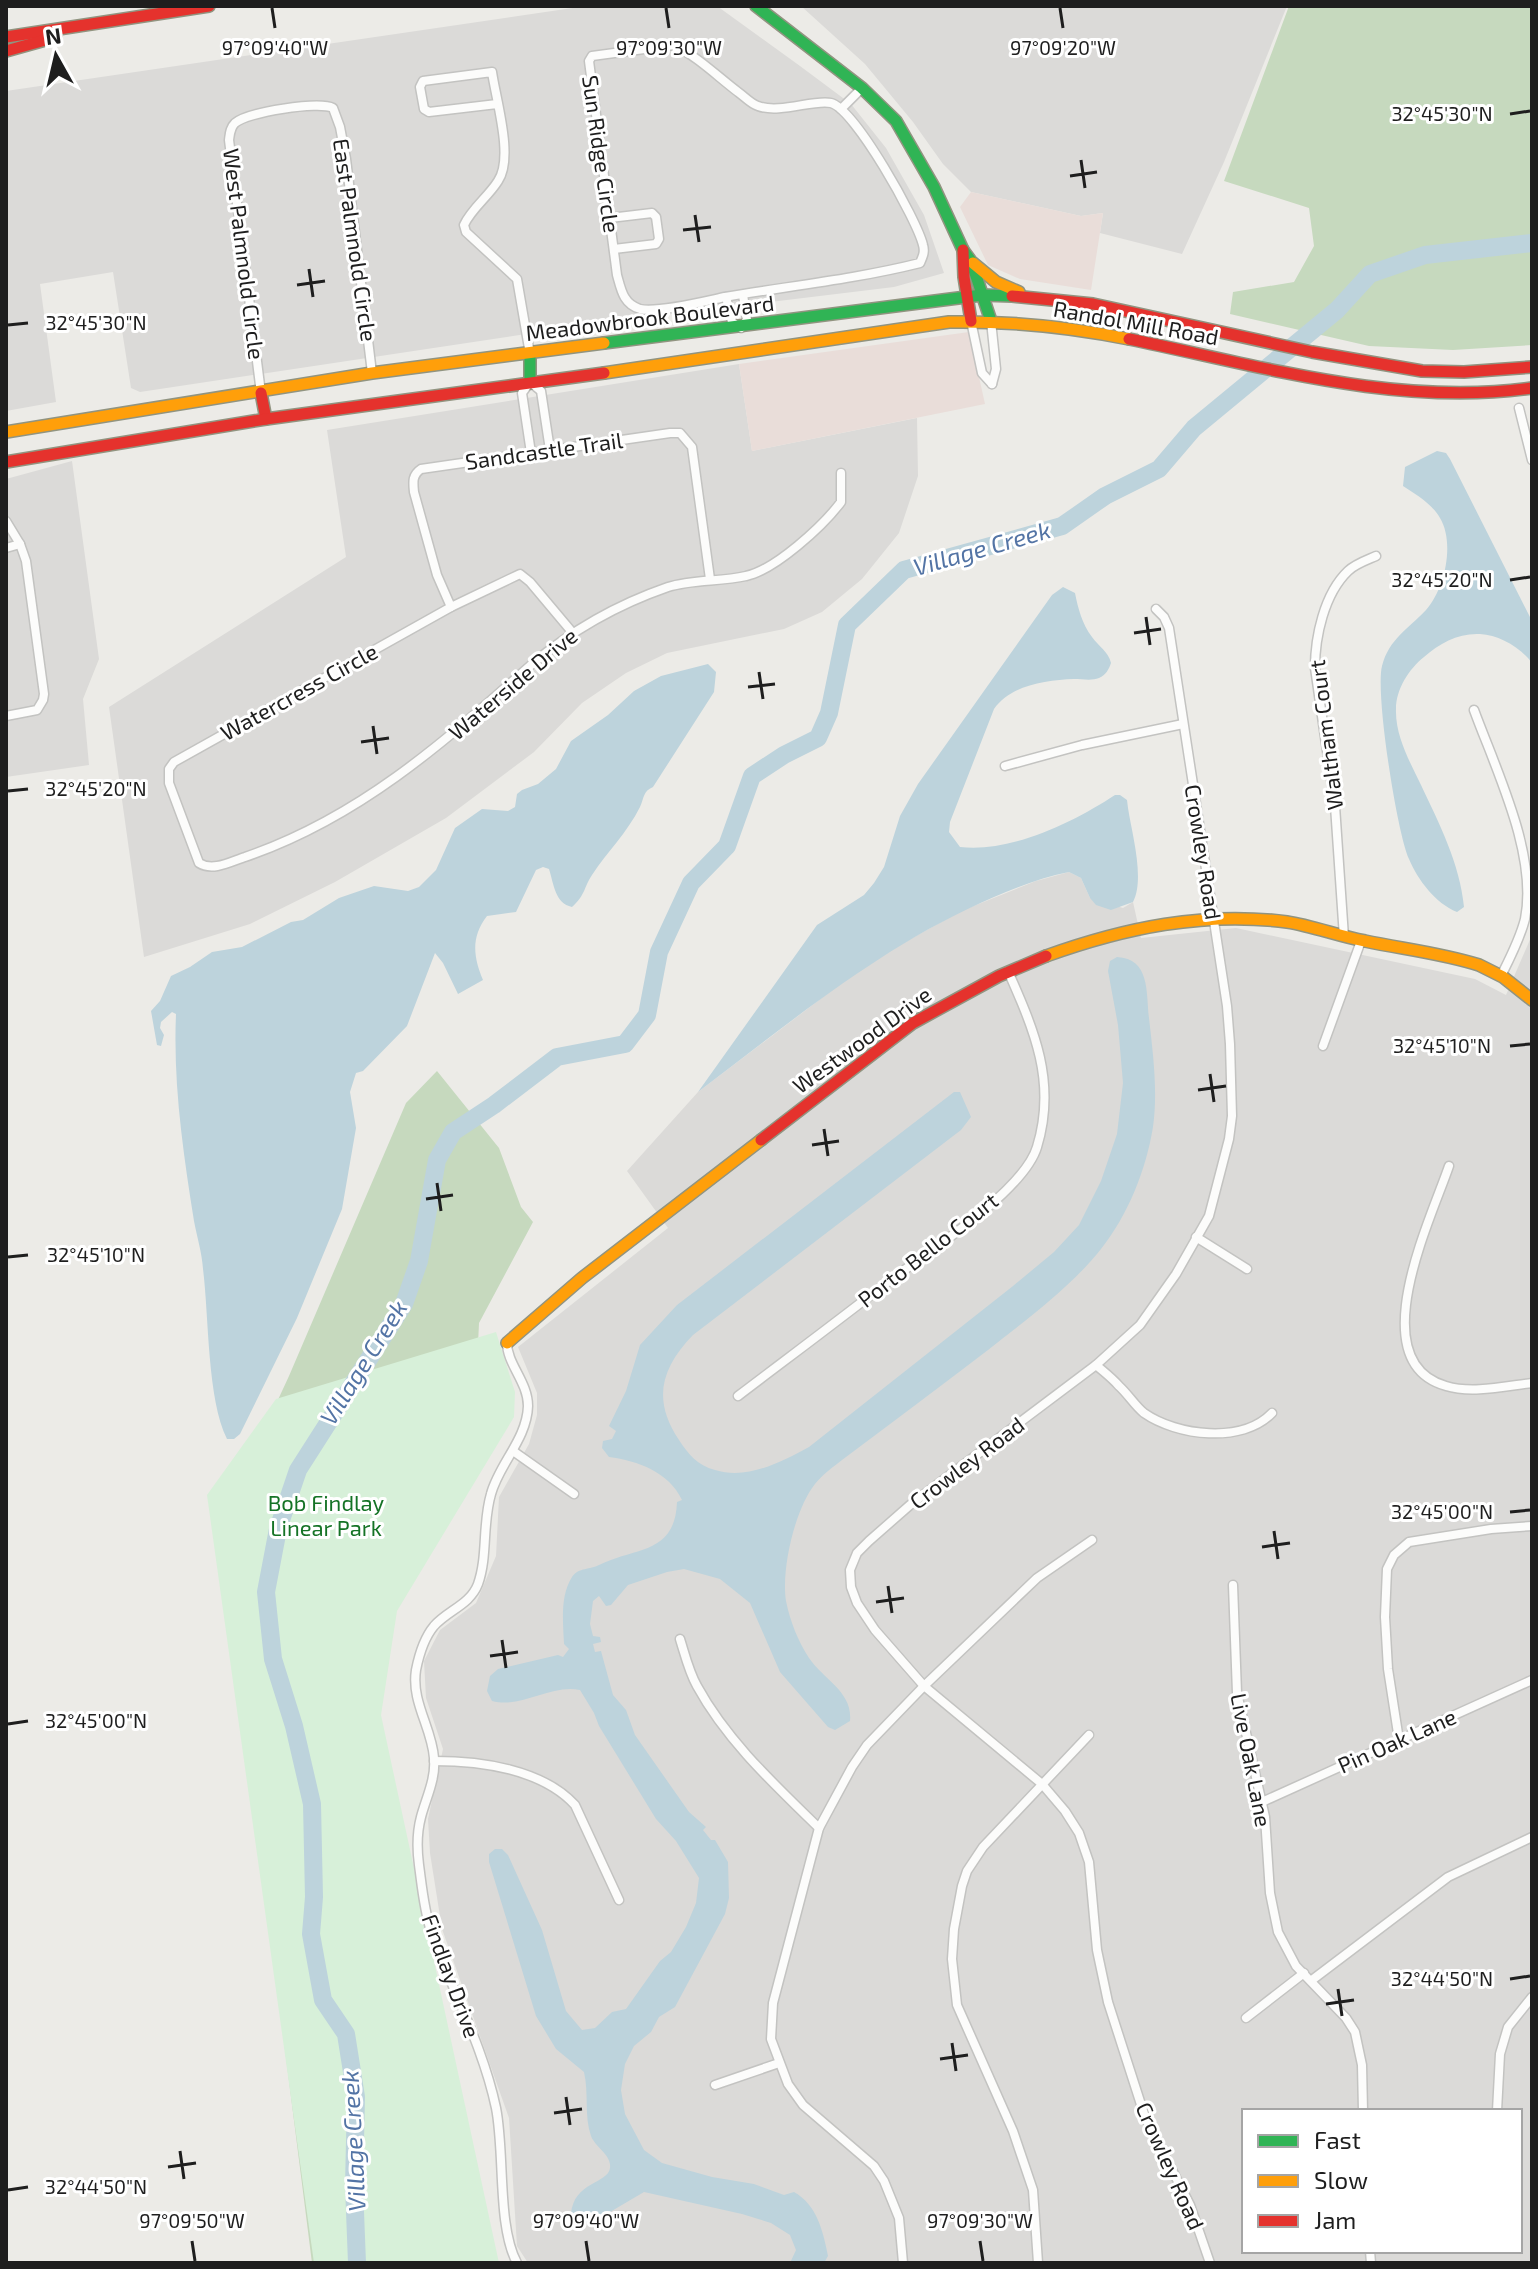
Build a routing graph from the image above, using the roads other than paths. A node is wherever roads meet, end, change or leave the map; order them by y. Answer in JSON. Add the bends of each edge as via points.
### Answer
{"nodes":[{"id":1,"x":209,"y":6,"type":"edge"},
{"id":2,"x":756,"y":6,"type":"edge"},
{"id":3,"x":125,"y":19,"type":"junction"},
{"id":4,"x":6,"y":37,"type":"edge"},
{"id":5,"x":6,"y":51,"type":"edge"},
{"id":6,"x":862,"y":88,"type":"junction"},
{"id":7,"x":497,"y":104,"type":"junction"},
{"id":8,"x":841,"y":109,"type":"junction"},
{"id":9,"x":286,"y":110,"type":"joint"},
{"id":10,"x":610,"y":218,"type":"junction"},
{"id":11,"x":614,"y":249,"type":"junction"},
{"id":12,"x":963,"y":250,"type":"junction"},
{"id":13,"x":971,"y":261,"type":"junction"},
{"id":14,"x":743,"y":295,"type":"junction"},
{"id":15,"x":982,"y":295,"type":"junction"},
{"id":16,"x":968,"y":296,"type":"junction"},
{"id":17,"x":1031,"y":296,"type":"junction"},
{"id":18,"x":726,"y":297,"type":"junction"},
{"id":19,"x":971,"y":321,"type":"junction"},
{"id":20,"x":991,"y":321,"type":"junction"},
{"id":21,"x":741,"y":328,"type":"junction"},
{"id":22,"x":530,"y":354,"type":"junction"},
{"id":23,"x":1532,"y":367,"type":"edge"},
{"id":24,"x":372,"y":373,"type":"junction"},
{"id":25,"x":530,"y":382,"type":"junction"},
{"id":26,"x":1532,"y":388,"type":"edge"},
{"id":27,"x":261,"y":393,"type":"junction"},
{"id":28,"x":1519,"y":408,"type":"dead end"},
{"id":29,"x":266,"y":419,"type":"junction"},
{"id":30,"x":6,"y":432,"type":"edge"},
{"id":31,"x":550,"y":450,"type":"junction"},
{"id":32,"x":531,"y":453,"type":"junction"},
{"id":33,"x":1532,"y":460,"type":"edge"},
{"id":34,"x":6,"y":462,"type":"edge"},
{"id":35,"x":841,"y":473,"type":"dead end"},
{"id":36,"x":6,"y":521,"type":"edge"},
{"id":37,"x":20,"y":544,"type":"junction"},
{"id":38,"x":6,"y":548,"type":"edge"},
{"id":39,"x":1376,"y":556,"type":"dead end"},
{"id":40,"x":710,"y":579,"type":"junction"},
{"id":41,"x":451,"y":607,"type":"junction"},
{"id":42,"x":1156,"y":609,"type":"dead end"},
{"id":43,"x":572,"y":632,"type":"junction"},
{"id":44,"x":1474,"y":710,"type":"dead end"},
{"id":45,"x":6,"y":716,"type":"edge"},
{"id":46,"x":1183,"y":724,"type":"junction"},
{"id":47,"x":1005,"y":766,"type":"dead end"},
{"id":48,"x":202,"y":865,"type":"joint"},
{"id":49,"x":1213,"y":918,"type":"junction"},
{"id":50,"x":1344,"y":937,"type":"junction"},
{"id":51,"x":1361,"y":941,"type":"junction"},
{"id":52,"x":1008,"y":971,"type":"junction"},
{"id":53,"x":1501,"y":976,"type":"junction"},
{"id":54,"x":1532,"y":1000,"type":"edge"},
{"id":55,"x":1323,"y":1046,"type":"dead end"},
{"id":56,"x":1449,"y":1166,"type":"dead end"},
{"id":57,"x":1196,"y":1237,"type":"junction"},
{"id":58,"x":1247,"y":1269,"type":"dead end"},
{"id":59,"x":507,"y":1343,"type":"joint"},
{"id":60,"x":1096,"y":1365,"type":"junction"},
{"id":61,"x":1532,"y":1383,"type":"edge"},
{"id":62,"x":738,"y":1396,"type":"dead end"},
{"id":63,"x":1272,"y":1413,"type":"dead end"},
{"id":64,"x":513,"y":1451,"type":"junction"},
{"id":65,"x":574,"y":1494,"type":"dead end"},
{"id":66,"x":1532,"y":1526,"type":"edge"},
{"id":67,"x":1092,"y":1540,"type":"dead end"},
{"id":68,"x":1233,"y":1585,"type":"dead end"},
{"id":69,"x":680,"y":1639,"type":"dead end"},
{"id":70,"x":1532,"y":1680,"type":"edge"},
{"id":71,"x":924,"y":1686,"type":"junction"},
{"id":72,"x":1089,"y":1735,"type":"dead end"},
{"id":73,"x":1399,"y":1740,"type":"junction"},
{"id":74,"x":434,"y":1761,"type":"junction"},
{"id":75,"x":1042,"y":1784,"type":"junction"},
{"id":76,"x":1262,"y":1802,"type":"junction"},
{"id":77,"x":819,"y":1828,"type":"junction"},
{"id":78,"x":1532,"y":1837,"type":"edge"},
{"id":79,"x":619,"y":1900,"type":"dead end"},
{"id":80,"x":1304,"y":1973,"type":"junction"},
{"id":81,"x":1312,"y":1980,"type":"junction"},
{"id":82,"x":1532,"y":1997,"type":"edge"},
{"id":83,"x":1246,"y":2018,"type":"dead end"},
{"id":84,"x":779,"y":2063,"type":"junction"},
{"id":85,"x":715,"y":2085,"type":"dead end"},
{"id":86,"x":1363,"y":2109,"type":"edge"},
{"id":87,"x":1497,"y":2109,"type":"edge"},
{"id":88,"x":517,"y":2263,"type":"edge"},
{"id":89,"x":903,"y":2263,"type":"edge"},
{"id":90,"x":1038,"y":2263,"type":"edge"},
{"id":91,"x":1210,"y":2263,"type":"edge"}],
"edges":[{"from":1,"to":3,"type":"main road"},
{"from":2,"to":6,"type":"main road"},
{"from":3,"to":4,"type":"main road"},
{"from":3,"to":5,"type":"main road"},
{"from":6,"to":8,"type":"street"},
{"from":6,"to":12,"type":"main road","via":[[896,121]]},
{"from":7,"to":7,"type":"street","via":[[492,72],[423,81],[420,87],[429,112]]},
{"from":7,"to":22,"type":"street","via":[[503,172],[464,225],[517,279]]},
{"from":8,"to":10,"type":"street","name":"Sun Ridge Circle","via":[[827,102],[756,106],[674,45],[592,56]]},
{"from":8,"to":14,"type":"street","name":"Sun Ridge Circle","via":[[856,123],[903,200],[923,243],[920,263]]},
{"from":9,"to":24,"type":"street","name":"East Palmnold Circle","via":[[328,106],[340,127]]},
{"from":9,"to":27,"type":"street","name":"West Palmnold Circle","via":[[238,120],[230,132]]},
{"from":10,"to":11,"type":"street","name":"Sun Ridge Circle"},
{"from":10,"to":11,"type":"street","via":[[652,213],[659,239],[656,244]]},
{"from":11,"to":18,"type":"street","name":"Sun Ridge Circle","via":[[623,297],[632,305],[651,309]]},
{"from":12,"to":13,"type":"main road"},
{"from":12,"to":16,"type":"main road"},
{"from":13,"to":15,"type":"main road"},
{"from":13,"to":17,"type":"main road","via":[[996,282]]},
{"from":14,"to":18,"type":"street","name":"Sun Ridge Circle"},
{"from":14,"to":21,"type":"street","via":[[747,320]]},
{"from":15,"to":16,"type":"main road","name":"Meadowbrook Boulevard"},
{"from":15,"to":17,"type":"main road","name":"Meadowbrook Boulevard"},
{"from":15,"to":20,"type":"main road"},
{"from":16,"to":19,"type":"main road"},
{"from":16,"to":21,"type":"main road","name":"Meadowbrook Boulevard"},
{"from":17,"to":23,"type":"main road","name":"Meadowbrook Boulevard","via":[[1423,371]]},
{"from":18,"to":21,"type":"street","via":[[732,322]]},
{"from":19,"to":20,"type":"main road","name":"Meadowbrook Boulevard"},
{"from":19,"to":20,"type":"street","via":[[982,373],[992,384],[996,369]]},
{"from":19,"to":25,"type":"main road","name":"Meadowbrook Boulevard"},
{"from":20,"to":26,"type":"main road","name":"Randol Mill Road","via":[[1084,330],[1426,394]]},
{"from":21,"to":22,"type":"main road","name":"Meadowbrook Boulevard"},
{"from":22,"to":24,"type":"main road","name":"Meadowbrook Boulevard"},
{"from":22,"to":25,"type":"main road"},
{"from":24,"to":27,"type":"main road","name":"Meadowbrook Boulevard"},
{"from":25,"to":29,"type":"main road","name":"Meadowbrook Boulevard"},
{"from":25,"to":31,"type":"street","via":[[541,391]]},
{"from":25,"to":32,"type":"street","via":[[522,393]]},
{"from":27,"to":29,"type":"main road"},
{"from":27,"to":30,"type":"main road","name":"Meadowbrook Boulevard"},
{"from":28,"to":33,"type":"street"},
{"from":29,"to":34,"type":"main road","name":"Meadowbrook Boulevard"},
{"from":31,"to":32,"type":"street","name":"Sandcastle Trail"},
{"from":31,"to":40,"type":"street","name":"Sandcastle Trail","via":[[680,433],[692,447]]},
{"from":32,"to":41,"type":"street","name":"Sandcastle Trail","via":[[421,469],[413,479],[433,564]]},
{"from":35,"to":40,"type":"street","name":"Waterside Drive","via":[[841,502],[792,551],[748,576]]},
{"from":36,"to":37,"type":"street"},
{"from":37,"to":38,"type":"street"},
{"from":37,"to":45,"type":"street","via":[[44,694],[41,706],[31,713]]},
{"from":39,"to":50,"type":"street","name":"Waltham Court","via":[[1347,572],[1332,593],[1315,650],[1335,806]]},
{"from":40,"to":43,"type":"street","name":"Waterside Drive","via":[[671,586],[610,609]]},
{"from":41,"to":43,"type":"street","name":"Watercress Circle","via":[[520,574]]},
{"from":41,"to":48,"type":"street","name":"Watercress Circle","via":[[174,762],[169,783]]},
{"from":42,"to":46,"type":"street","name":"Crowley Road","via":[[1169,628]]},
{"from":43,"to":48,"type":"street","name":"Waterside Drive","via":[[433,751],[334,818],[280,844],[218,866]]},
{"from":44,"to":53,"type":"street","via":[[1519,832],[1528,873],[1524,920]]},
{"from":46,"to":47,"type":"street"},
{"from":46,"to":49,"type":"street","name":"Crowley Road"},
{"from":49,"to":50,"type":"main road","name":"Westwood Drive","via":[[1287,922]]},
{"from":49,"to":52,"type":"main road","name":"Westwood Drive","via":[[1127,929]]},
{"from":49,"to":57,"type":"street","name":"Crowley Road","via":[[1227,1006],[1232,1116],[1209,1216]]},
{"from":50,"to":51,"type":"main road","name":"Westwood Drive"},
{"from":51,"to":53,"type":"main road","name":"Westwood Drive","via":[[1448,958]]},
{"from":51,"to":55,"type":"street"},
{"from":52,"to":59,"type":"main road","name":"Westwood Drive","via":[[913,1023],[582,1278]]},
{"from":52,"to":62,"type":"street","name":"Porto Bello Court","via":[[1039,1045],[1045,1084],[1032,1159],[992,1203]]},
{"from":53,"to":54,"type":"main road","name":"Westwood Drive"},
{"from":56,"to":61,"type":"street","via":[[1406,1302],[1410,1357],[1423,1376],[1450,1388]]},
{"from":57,"to":58,"type":"street"},
{"from":57,"to":60,"type":"street","name":"Crowley Road","via":[[1140,1325]]},
{"from":59,"to":64,"type":"street","name":"Findlay Drive","via":[[528,1405]]},
{"from":60,"to":63,"type":"street","via":[[1142,1412],[1172,1425],[1223,1432],[1253,1427]]},
{"from":60,"to":71,"type":"street","name":"Crowley Road","via":[[910,1505],[857,1553],[850,1570],[860,1611]]},
{"from":64,"to":65,"type":"street"},
{"from":64,"to":74,"type":"street","name":"Findlay Drive","via":[[492,1490],[476,1589],[434,1626],[417,1666],[416,1694]]},
{"from":66,"to":73,"type":"street","via":[[1409,1542],[1394,1555],[1387,1569],[1385,1617]]},
{"from":67,"to":71,"type":"street","via":[[1037,1578]]},
{"from":68,"to":76,"type":"street","name":"Live Oak Lane","via":[[1237,1693]]},
{"from":69,"to":77,"type":"street","via":[[695,1684],[708,1704],[763,1773]]},
{"from":70,"to":73,"type":"street","name":"Pin Oak Lane"},
{"from":71,"to":75,"type":"street","name":"Crowley Road"},
{"from":71,"to":77,"type":"street","via":[[867,1745]]},
{"from":72,"to":75,"type":"street"},
{"from":73,"to":76,"type":"street","name":"Pin Oak Lane"},
{"from":74,"to":79,"type":"street","via":[[523,1774],[568,1797]]},
{"from":74,"to":88,"type":"street","name":"Findlay Drive","via":[[419,1829],[426,1912],[495,2105],[506,2232]]},
{"from":75,"to":90,"type":"street","via":[[967,1871],[952,1959],[957,2005],[1033,2190]]},
{"from":75,"to":91,"type":"street","name":"Crowley Road","via":[[1079,1833],[1089,1862],[1108,2002],[1145,2117],[1190,2205]]},
{"from":76,"to":80,"type":"street","name":"Live Oak Lane","via":[[1278,1932]]},
{"from":77,"to":84,"type":"street","via":[[773,2003],[770,2026]]},
{"from":78,"to":81,"type":"street","via":[[1448,1877]]},
{"from":80,"to":81,"type":"street","name":"Live Oak Lane"},
{"from":80,"to":83,"type":"street"},
{"from":81,"to":86,"type":"street","name":"Live Oak Lane","via":[[1355,2032]]},
{"from":82,"to":87,"type":"street","via":[[1508,2027],[1500,2054]]},
{"from":84,"to":85,"type":"street"},
{"from":84,"to":89,"type":"street","via":[[803,2105],[874,2166],[884,2181],[899,2218]]}]}
